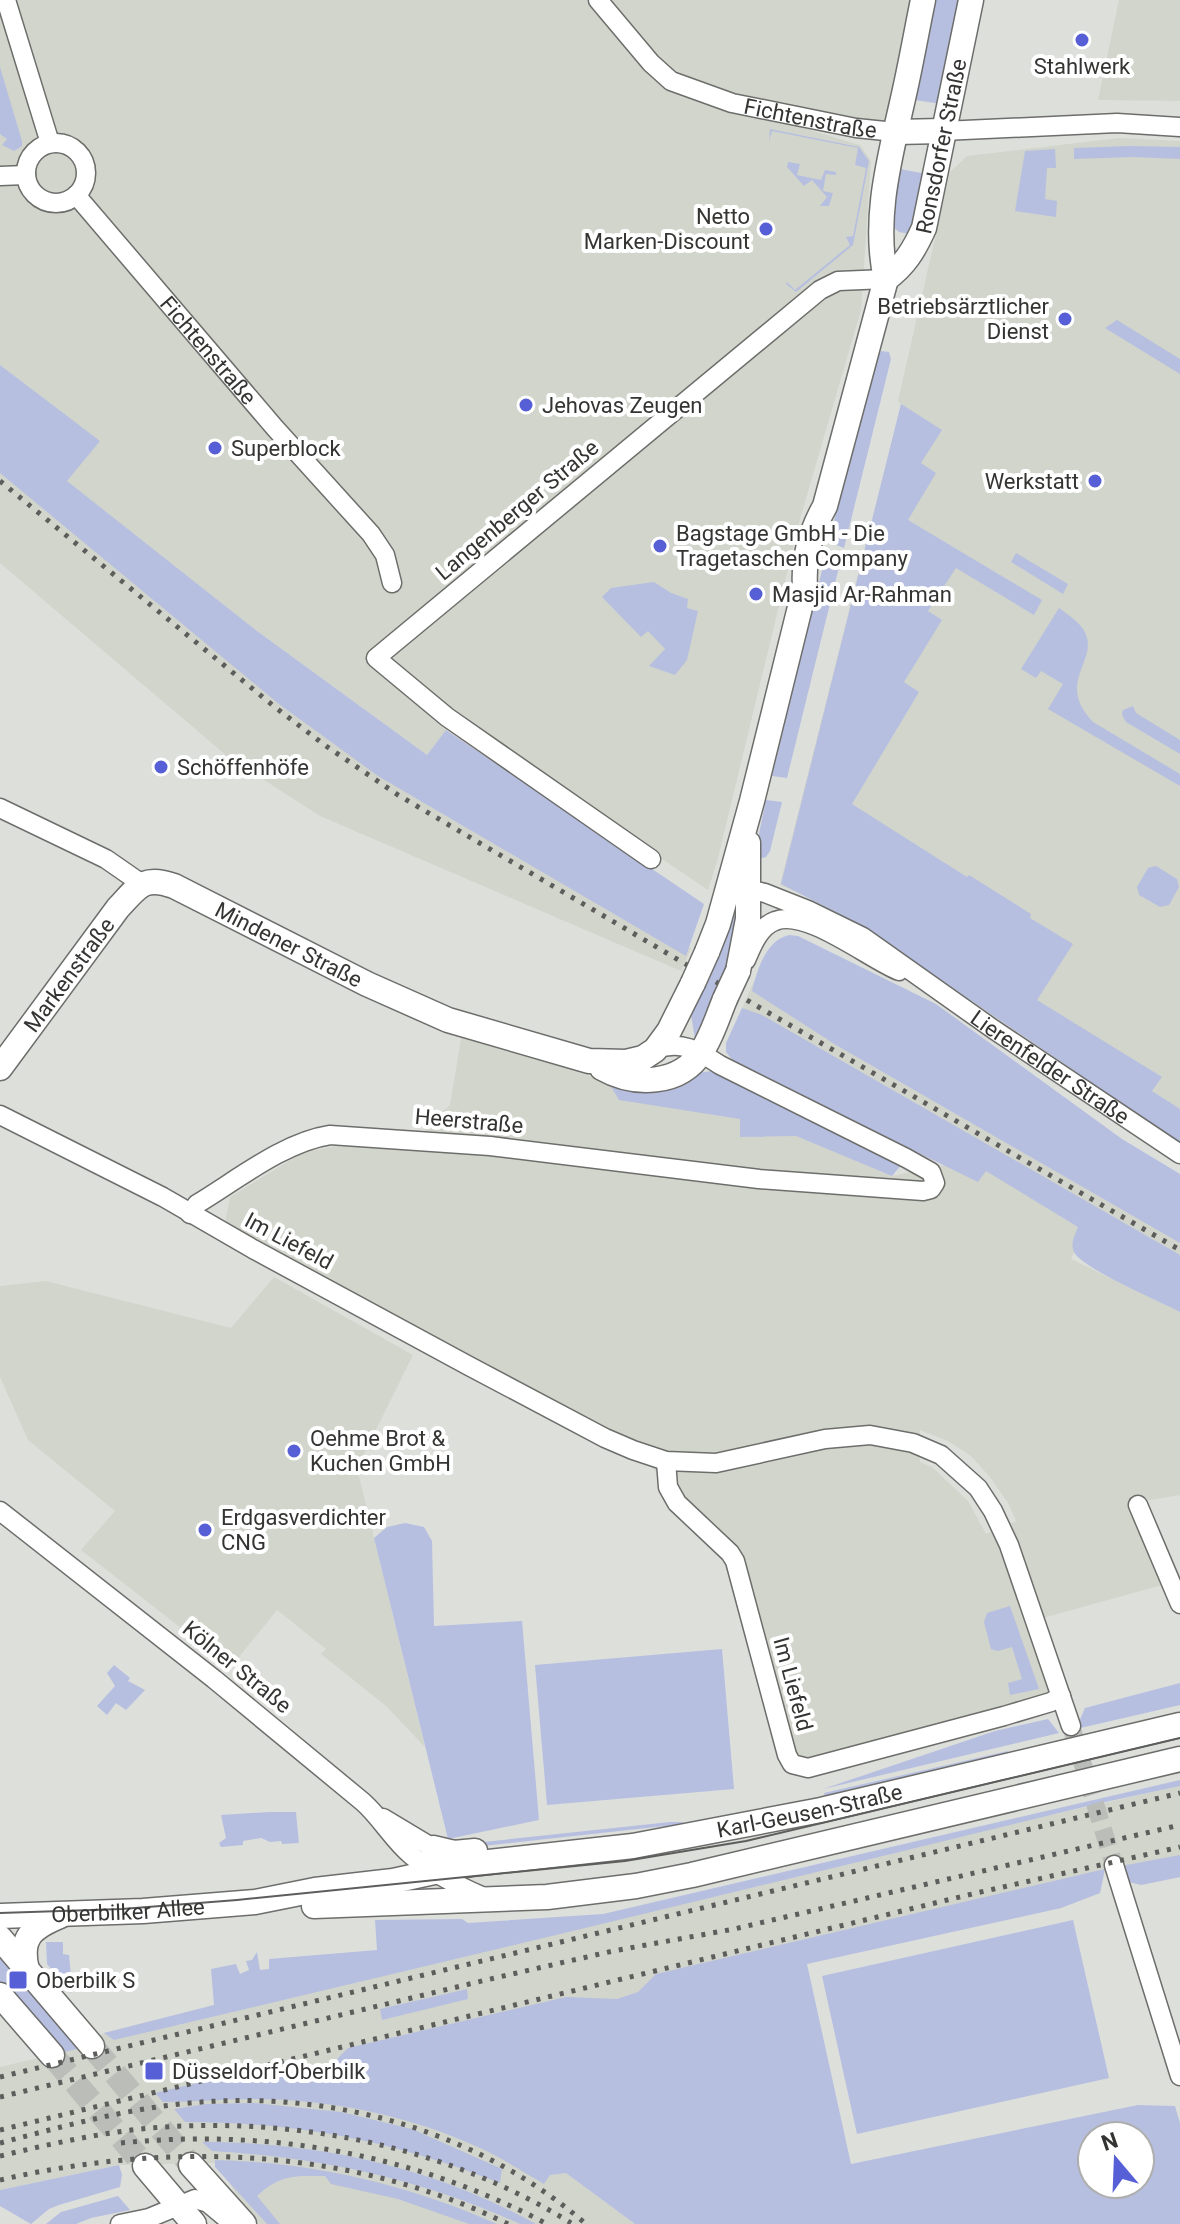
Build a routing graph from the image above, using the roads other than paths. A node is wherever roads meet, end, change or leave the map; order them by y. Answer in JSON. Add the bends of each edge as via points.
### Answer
{"nodes":[{"id":1,"x":6,"y":0,"type":"edge"},
{"id":2,"x":598,"y":0,"type":"edge"},
{"id":3,"x":923,"y":0,"type":"edge"},
{"id":4,"x":971,"y":0,"type":"edge"},
{"id":5,"x":1180,"y":127,"type":"edge"},
{"id":6,"x":943,"y":131,"type":"junction"},
{"id":7,"x":906,"y":132,"type":"junction"},
{"id":8,"x":50,"y":143,"type":"junction"},
{"id":9,"x":26,"y":175,"type":"junction"},
{"id":10,"x":0,"y":176,"type":"edge"},
{"id":11,"x":76,"y":195,"type":"junction"},
{"id":12,"x":886,"y":279,"type":"junction"},
{"id":13,"x":392,"y":583,"type":"dead end"},
{"id":14,"x":752,"y":801,"type":"junction"},
{"id":15,"x":0,"y":808,"type":"edge"},
{"id":16,"x":651,"y":859,"type":"dead end"},
{"id":17,"x":142,"y":884,"type":"junction"},
{"id":18,"x":738,"y":888,"type":"junction"},
{"id":19,"x":748,"y":915,"type":"junction"},
{"id":20,"x":779,"y":920,"type":"junction"},
{"id":21,"x":738,"y":971,"type":"junction"},
{"id":22,"x":920,"y":979,"type":"junction"},
{"id":23,"x":692,"y":986,"type":"junction"},
{"id":24,"x":662,"y":1041,"type":"junction"},
{"id":25,"x":697,"y":1051,"type":"junction"},
{"id":26,"x":589,"y":1061,"type":"junction"},
{"id":27,"x":0,"y":1068,"type":"edge"},
{"id":28,"x":0,"y":1115,"type":"edge"},
{"id":29,"x":1180,"y":1154,"type":"edge"},
{"id":30,"x":906,"y":1158,"type":"joint"},
{"id":31,"x":190,"y":1214,"type":"junction"},
{"id":32,"x":666,"y":1461,"type":"junction"},
{"id":33,"x":1138,"y":1505,"type":"dead end"},
{"id":34,"x":0,"y":1511,"type":"edge"},
{"id":35,"x":1180,"y":1604,"type":"edge"},
{"id":36,"x":1061,"y":1696,"type":"junction"},
{"id":37,"x":1180,"y":1725,"type":"edge"},
{"id":38,"x":1071,"y":1726,"type":"tunnel mouth"},
{"id":39,"x":1180,"y":1759,"type":"edge"},
{"id":40,"x":377,"y":1815,"type":"junction"},
{"id":41,"x":409,"y":1854,"type":"junction"},
{"id":42,"x":433,"y":1859,"type":"junction"},
{"id":43,"x":1114,"y":1865,"type":"tunnel mouth"},
{"id":44,"x":398,"y":1891,"type":"junction"},
{"id":45,"x":488,"y":1899,"type":"junction"},
{"id":46,"x":64,"y":1914,"type":"junction"},
{"id":47,"x":0,"y":1916,"type":"edge"},
{"id":48,"x":0,"y":1938,"type":"edge"},
{"id":49,"x":27,"y":1970,"type":"junction"},
{"id":50,"x":0,"y":1995,"type":"edge"},
{"id":51,"x":92,"y":2046,"type":"tunnel mouth"},
{"id":52,"x":52,"y":2055,"type":"tunnel mouth"},
{"id":53,"x":1180,"y":2076,"type":"edge"},
{"id":54,"x":191,"y":2165,"type":"joint"},
{"id":55,"x":145,"y":2166,"type":"tunnel mouth"},
{"id":56,"x":186,"y":2215,"type":"edge"},
{"id":57,"x":120,"y":2224,"type":"edge"},
{"id":58,"x":232,"y":2224,"type":"edge"},
{"id":59,"x":244,"y":2224,"type":"edge"}],
"edges":[{"from":1,"to":8,"type":"street"},
{"from":2,"to":7,"type":"street","name":"Fichtenstraße","via":[[671,81],[732,103],[856,128]]},
{"from":3,"to":7,"type":"main road","name":"Ronsdorfer Straße"},
{"from":4,"to":6,"type":"main road","name":"Ronsdorfer Straße"},
{"from":5,"to":6,"type":"street","via":[[1117,123]]},
{"from":6,"to":7,"type":"main road"},
{"from":6,"to":12,"type":"main road","name":"Ronsdorfer Straße","via":[[924,228],[913,252]]},
{"from":7,"to":12,"type":"main road","name":"Ronsdorfer Straße","via":[[880,228]]},
{"from":8,"to":9,"type":"street","via":[[35,151]]},
{"from":8,"to":11,"type":"street","via":[[75,149],[85,163],[85,181]]},
{"from":9,"to":10,"type":"street"},
{"from":9,"to":11,"type":"street","via":[[32,191],[45,201],[61,203]]},
{"from":11,"to":13,"type":"street","name":"Fichtenstraße","via":[[371,534],[385,555]]},
{"from":12,"to":14,"type":"main road","name":"Ronsdorfer Straße","via":[[825,506],[816,570],[805,587]]},
{"from":12,"to":16,"type":"street","name":"Langenberger Straße","via":[[838,281],[820,290],[376,658],[447,717]]},
{"from":14,"to":18,"type":"main road","name":"Ronsdorfer Straße"},
{"from":14,"to":18,"type":"main road","name":"Ronsdorfer Straße","via":[[735,859]]},
{"from":15,"to":17,"type":"street","name":"Mindener Straße","via":[[106,859]]},
{"from":17,"to":26,"type":"main road","name":"Mindener Straße","via":[[174,886],[448,1020]]},
{"from":17,"to":27,"type":"main road","name":"Markenstraße","via":[[118,908]]},
{"from":18,"to":19,"type":"main road","name":"Ronsdorfer Straße"},
{"from":18,"to":22,"type":"street","name":"Lierenfelder Straße","via":[[839,924]]},
{"from":18,"to":23,"type":"main road","name":"Ronsdorfer Straße","bridge":true},
{"from":19,"to":20,"type":"street","name":"Lierenfelder Straße"},
{"from":19,"to":21,"type":"main road","name":"Ronsdorfer Straße"},
{"from":20,"to":21,"type":"street","via":[[767,925]]},
{"from":20,"to":22,"type":"street","name":"Lierenfelder Straße","via":[[821,929]]},
{"from":21,"to":25,"type":"main road","name":"Ronsdorfer Straße","bridge":true},
{"from":22,"to":29,"type":"street","name":"Lierenfelder Straße"},
{"from":23,"to":24,"type":"main road","name":"Ronsdorfer Straße"},
{"from":23,"to":25,"type":"street","via":[[684,1027]]},
{"from":24,"to":25,"type":"street","name":"Mindener Straße"},
{"from":24,"to":26,"type":"main road","name":"Mindener Straße","via":[[643,1058]]},
{"from":25,"to":26,"type":"main road","name":"Mindener Straße","via":[[681,1072],[650,1080],[622,1077]]},
{"from":25,"to":30,"type":"street","name":"Mindener Straße"},
{"from":28,"to":31,"type":"street"},
{"from":30,"to":31,"type":"street","name":"Heerstraße","via":[[931,1172],[931,1189],[759,1179],[490,1146],[330,1135],[290,1148],[197,1204]]},
{"from":31,"to":32,"type":"street","name":"Im Liefeld","via":[[605,1438]]},
{"from":32,"to":36,"type":"street","name":"Im Liefeld","via":[[716,1463],[825,1439],[870,1435],[941,1455],[978,1488],[993,1511]]},
{"from":32,"to":36,"type":"street","name":"Im Liefeld","via":[[668,1487],[677,1503],[735,1561],[792,1764],[818,1765]]},
{"from":33,"to":35,"type":"street"},
{"from":34,"to":40,"type":"street","name":"Kölner Straße"},
{"from":36,"to":38,"type":"street","name":"Im Liefeld"},
{"from":37,"to":42,"type":"main road","name":"Karl-Geusen-Straße","via":[[704,1834],[638,1835]]},
{"from":39,"to":45,"type":"main road","name":"Karl-Geusen-Straße","via":[[692,1875],[579,1894]]},
{"from":40,"to":41,"type":"street","name":"Kölner Straße"},
{"from":40,"to":42,"type":"street"},
{"from":41,"to":42,"type":"street","name":"Kölner Straße"},
{"from":41,"to":44,"type":"street"},
{"from":42,"to":44,"type":"main road"},
{"from":42,"to":45,"type":"street"},
{"from":43,"to":53,"type":"street"},
{"from":44,"to":45,"type":"main road","name":"Karl-Geusen-Straße"},
{"from":44,"to":46,"type":"main road","name":"Oberbilker Allee","via":[[296,1907],[255,1902]]},
{"from":46,"to":47,"type":"main road","name":"Oberbilker Allee"},
{"from":46,"to":49,"type":"main road","via":[[28,1936],[23,1948]]},
{"from":48,"to":49,"type":"main road"},
{"from":49,"to":51,"type":"main road"},
{"from":50,"to":52,"type":"main road"},
{"from":54,"to":56,"type":"street"},
{"from":54,"to":59,"type":"main road"},
{"from":55,"to":56,"type":"main road"},
{"from":56,"to":57,"type":"street"},
{"from":56,"to":58,"type":"street","via":[[188,2201],[201,2199]]}]}
